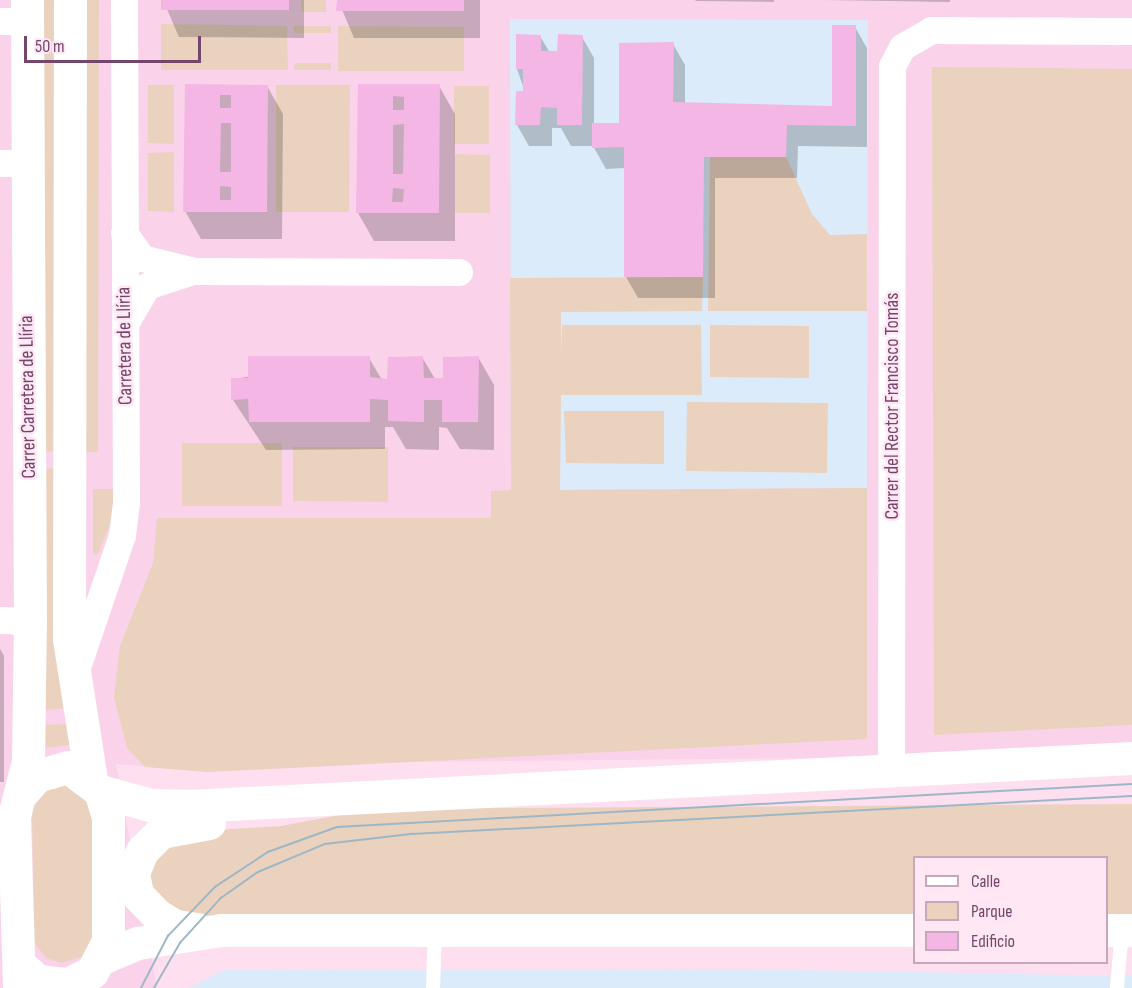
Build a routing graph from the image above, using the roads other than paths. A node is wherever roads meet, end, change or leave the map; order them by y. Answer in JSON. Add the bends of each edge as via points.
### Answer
{"nodes":[{"id":1,"x":70,"y":0,"type":"edge"},
{"id":2,"x":124,"y":0,"type":"edge"},
{"id":3,"x":18,"y":14,"type":"edge"},
{"id":4,"x":1132,"y":31,"type":"edge"},
{"id":5,"x":12,"y":163,"type":"edge"},
{"id":6,"x":123,"y":233,"type":"junction"},
{"id":7,"x":194,"y":271,"type":"junction"},
{"id":8,"x":459,"y":272,"type":"dead end"},
{"id":9,"x":125,"y":332,"type":"junction"},
{"id":10,"x":15,"y":620,"type":"edge"},
{"id":11,"x":72,"y":683,"type":"junction"},
{"id":12,"x":1132,"y":758,"type":"edge"},
{"id":13,"x":891,"y":769,"type":"junction"},
{"id":14,"x":96,"y":785,"type":"junction"},
{"id":15,"x":370,"y":796,"type":"junction"},
{"id":16,"x":11,"y":809,"type":"edge"},
{"id":17,"x":221,"y":930,"type":"junction"},
{"id":18,"x":435,"y":930,"type":"junction"},
{"id":19,"x":913,"y":930,"type":"edge"},
{"id":20,"x":1120,"y":930,"type":"edge"},
{"id":21,"x":94,"y":973,"type":"edge"},
{"id":22,"x":19,"y":976,"type":"edge"},
{"id":23,"x":433,"y":988,"type":"edge"},
{"id":24,"x":1117,"y":988,"type":"edge"}],
"edges":[{"from":1,"to":11,"type":"street","name":"Carrer Carretera de Llíria"},
{"from":2,"to":6,"type":"street","name":"Carretera de Llíria"},
{"from":3,"to":5,"type":"street","name":"Carrer Carretera de Llíria"},
{"from":4,"to":13,"type":"street","name":"Carrer del Rector Francisco Tomás","via":[[931,30],[902,46],[892,66]]},
{"from":5,"to":10,"type":"street","name":"Carrer Carretera de Llíria"},
{"from":6,"to":7,"type":"street","via":[[142,258]]},
{"from":6,"to":9,"type":"street","name":"Carretera de Llíria"},
{"from":7,"to":8,"type":"street"},
{"from":7,"to":9,"type":"street","via":[[147,286],[133,303]]},
{"from":9,"to":11,"type":"street","name":"Carretera de Llíria","via":[[122,535]]},
{"from":10,"to":16,"type":"street","name":"Carrer Carretera de Llíria","via":[[28,761]]},
{"from":11,"to":14,"type":"street","name":"Carrer Carretera de Llíria"},
{"from":12,"to":13,"type":"street"},
{"from":13,"to":15,"type":"street"},
{"from":14,"to":15,"type":"street","via":[[165,807]]},
{"from":14,"to":16,"type":"street","via":[[68,767],[37,776]]},
{"from":14,"to":21,"type":"street","name":"Carrer Carretera de Llíria","via":[[108,817],[108,940]]},
{"from":15,"to":17,"type":"street","via":[[277,819],[184,824],[161,832],[135,864],[137,894],[175,926]]},
{"from":16,"to":22,"type":"street","name":"Carrer Carretera de Llíria"},
{"from":17,"to":18,"type":"street"},
{"from":17,"to":21,"type":"street","via":[[138,943]]},
{"from":18,"to":19,"type":"street"},
{"from":18,"to":23,"type":"lane"},
{"from":20,"to":24,"type":"lane"},
{"from":21,"to":22,"type":"street","via":[[58,983]]}]}
